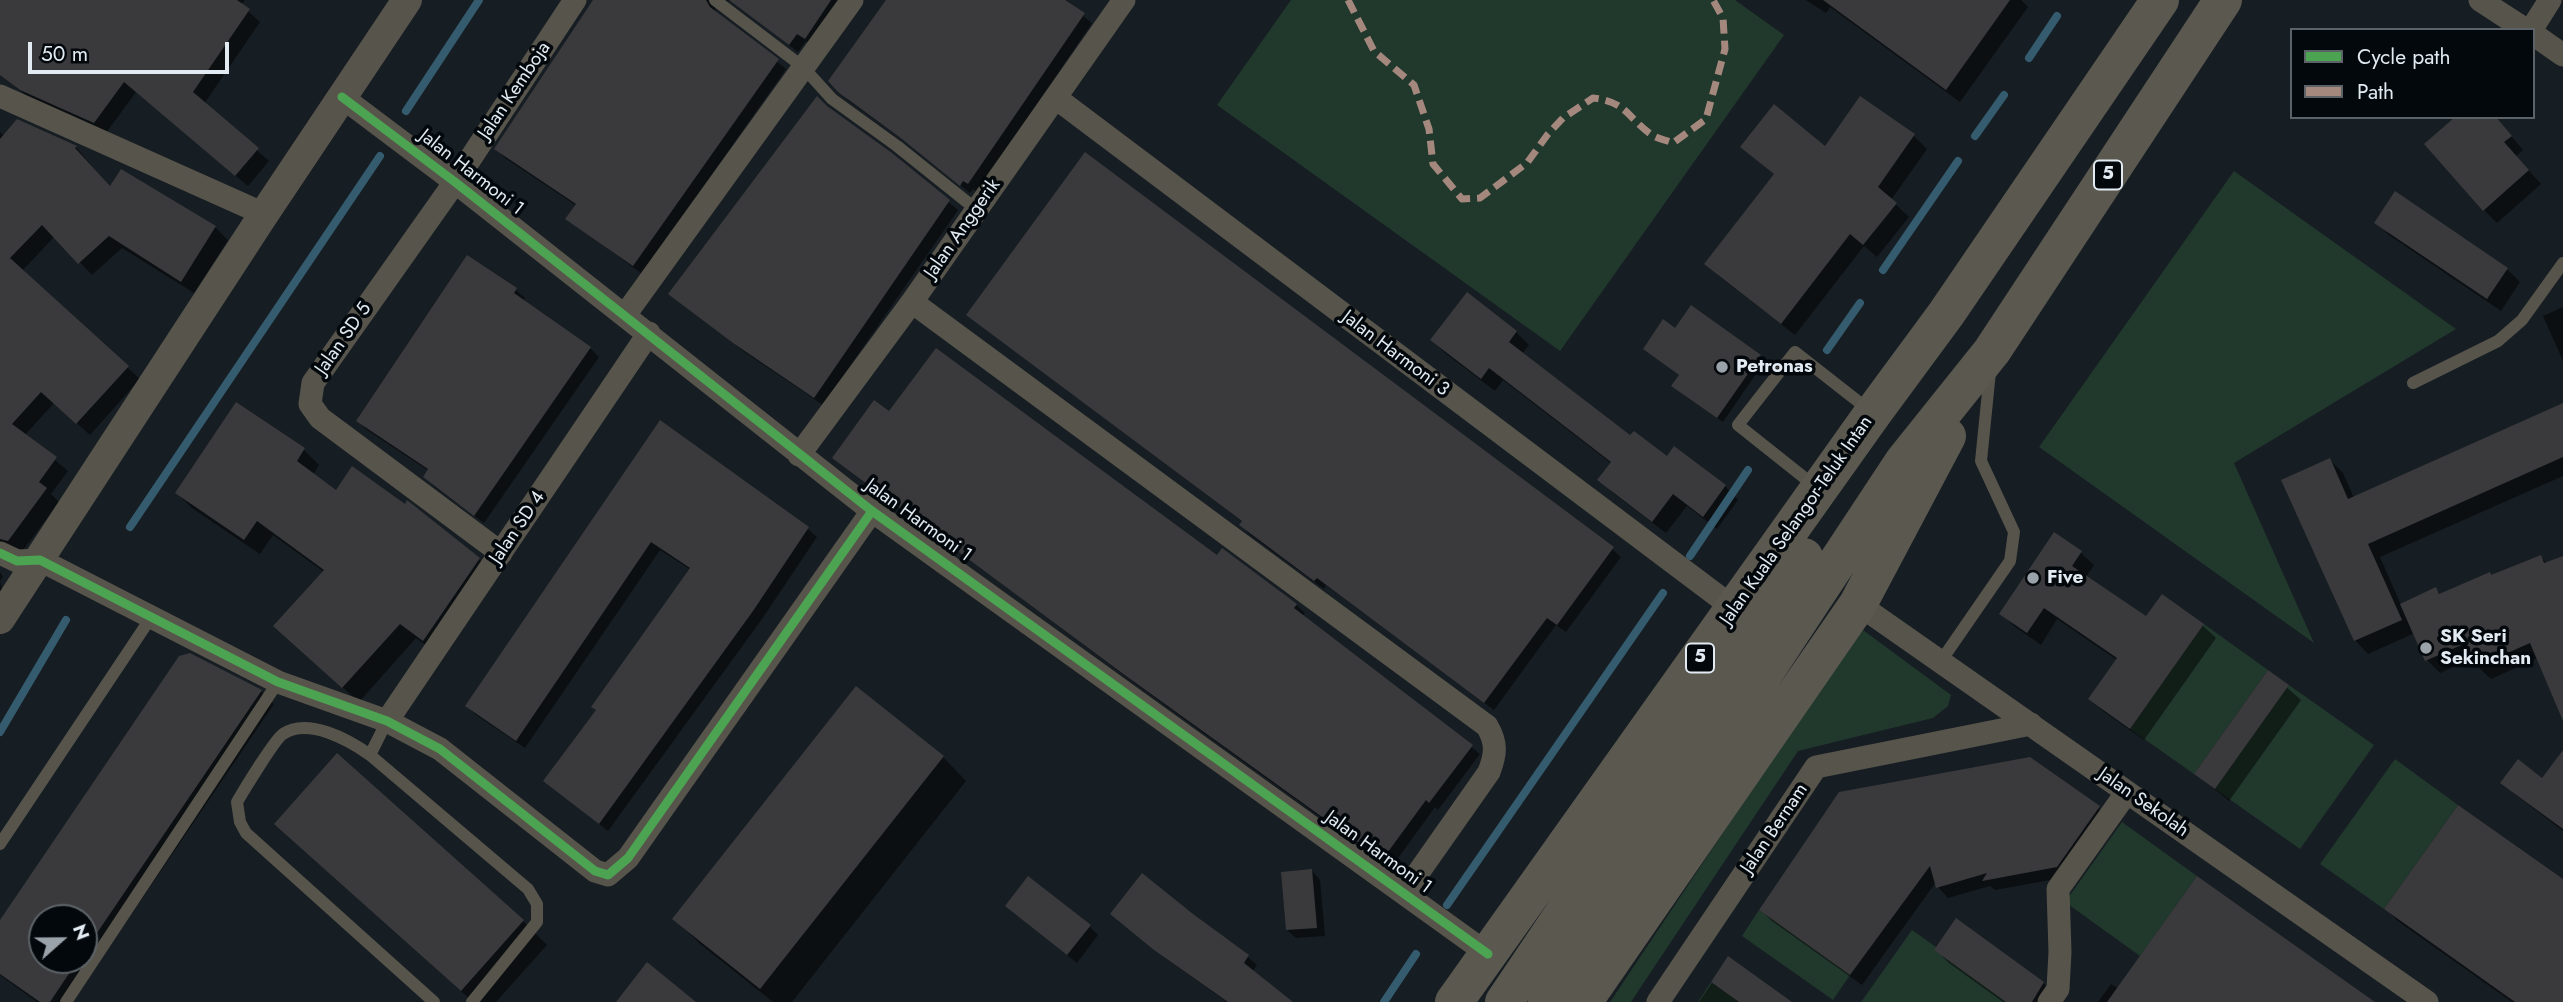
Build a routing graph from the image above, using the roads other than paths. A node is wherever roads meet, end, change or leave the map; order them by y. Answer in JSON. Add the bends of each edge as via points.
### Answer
{"nodes":[{"id":1,"x":407,"y":0,"type":"edge"},
{"id":2,"x":575,"y":0,"type":"edge"},
{"id":3,"x":715,"y":0,"type":"edge"},
{"id":4,"x":852,"y":0,"type":"edge"},
{"id":5,"x":1124,"y":0,"type":"edge"},
{"id":6,"x":2161,"y":0,"type":"edge"},
{"id":7,"x":2223,"y":0,"type":"edge"},
{"id":8,"x":2480,"y":0,"type":"edge"},
{"id":9,"x":2550,"y":0,"type":"edge"},
{"id":10,"x":2532,"y":28,"type":"edge"},
{"id":11,"x":2535,"y":31,"type":"edge"},
{"id":12,"x":2563,"y":55,"type":"edge"},
{"id":13,"x":803,"y":67,"type":"junction"},
{"id":14,"x":0,"y":96,"type":"edge"},
{"id":15,"x":342,"y":97,"type":"junction"},
{"id":16,"x":1056,"y":98,"type":"junction"},
{"id":17,"x":455,"y":182,"type":"junction"},
{"id":18,"x":977,"y":210,"type":"junction"},
{"id":19,"x":264,"y":214,"type":"junction"},
{"id":20,"x":2563,"y":263,"type":"edge"},
{"id":21,"x":912,"y":302,"type":"junction"},
{"id":22,"x":1946,"y":314,"type":"junction"},
{"id":23,"x":625,"y":315,"type":"junction"},
{"id":24,"x":649,"y":333,"type":"junction"},
{"id":25,"x":1992,"y":351,"type":"junction"},
{"id":26,"x":2413,"y":383,"type":"dead end"},
{"id":27,"x":1873,"y":414,"type":"junction"},
{"id":28,"x":799,"y":455,"type":"junction"},
{"id":29,"x":1819,"y":489,"type":"junction"},
{"id":30,"x":872,"y":511,"type":"junction"},
{"id":31,"x":0,"y":553,"type":"edge"},
{"id":32,"x":501,"y":553,"type":"junction"},
{"id":33,"x":40,"y":560,"type":"junction"},
{"id":34,"x":1858,"y":604,"type":"junction"},
{"id":35,"x":0,"y":619,"type":"edge"},
{"id":36,"x":150,"y":619,"type":"junction"},
{"id":37,"x":1741,"y":625,"type":"junction"},
{"id":38,"x":1941,"y":661,"type":"junction"},
{"id":39,"x":278,"y":682,"type":"junction"},
{"id":40,"x":387,"y":722,"type":"junction"},
{"id":41,"x":2031,"y":724,"type":"junction"},
{"id":42,"x":370,"y":755,"type":"junction"},
{"id":43,"x":2127,"y":792,"type":"junction"},
{"id":44,"x":0,"y":844,"type":"edge"},
{"id":45,"x":1404,"y":893,"type":"junction"},
{"id":46,"x":1488,"y":954,"type":"junction"},
{"id":47,"x":2425,"y":1001,"type":"edge"},
{"id":48,"x":66,"y":1002,"type":"edge"},
{"id":49,"x":434,"y":1002,"type":"edge"},
{"id":50,"x":472,"y":1002,"type":"edge"},
{"id":51,"x":1454,"y":1002,"type":"edge"},
{"id":52,"x":1504,"y":1002,"type":"edge"},
{"id":53,"x":1547,"y":1002,"type":"edge"},
{"id":54,"x":1583,"y":1002,"type":"edge"},
{"id":55,"x":1657,"y":1002,"type":"edge"},
{"id":56,"x":2049,"y":1002,"type":"edge"}],
"edges":[{"from":1,"to":15,"type":"street"},
{"from":2,"to":17,"type":"street","name":"Jalan Kemboja"},
{"from":3,"to":13,"type":"lane"},
{"from":4,"to":13,"type":"street"},
{"from":5,"to":16,"type":"street","name":"Jalan Anggerik"},
{"from":6,"to":22,"type":"highway","name":"Jalan Kuala Selangor-Teluk Intan","number":"5"},
{"from":7,"to":25,"type":"highway","number":"5"},
{"from":8,"to":10,"type":"street"},
{"from":9,"to":10,"type":"street"},
{"from":11,"to":12,"type":"street"},
{"from":13,"to":18,"type":"lane","via":[[832,99]]},
{"from":13,"to":23,"type":"street"},
{"from":14,"to":19,"type":"street"},
{"from":15,"to":17,"type":"street","name":"Jalan Harmoni 1"},
{"from":15,"to":19,"type":"street"},
{"from":16,"to":18,"type":"street","name":"Jalan Anggerik"},
{"from":16,"to":37,"type":"street","name":"Jalan Harmoni 3"},
{"from":17,"to":23,"type":"street","name":"Jalan Harmoni 1"},
{"from":17,"to":32,"type":"street","name":"Jalan SD 5","via":[[313,383],[310,404],[320,418]]},
{"from":18,"to":21,"type":"street","name":"Jalan Anggerik"},
{"from":19,"to":33,"type":"street"},
{"from":20,"to":26,"type":"lane","via":[[2522,320],[2498,341]]},
{"from":21,"to":28,"type":"street","name":"Jalan Anggerik"},
{"from":21,"to":45,"type":"street","via":[[1487,726],[1495,739],[1489,772]]},
{"from":22,"to":27,"type":"highway","name":"Jalan Kuala Selangor-Teluk Intan","number":"5"},
{"from":22,"to":37,"type":"highway","name":"Jalan Kuala Selangor-Teluk Intan","number":"5","via":[[1882,445]]},
{"from":23,"to":24,"type":"street","name":"Jalan Harmoni 1"},
{"from":24,"to":28,"type":"street","name":"Jalan Harmoni 1"},
{"from":24,"to":32,"type":"street","name":"Jalan SD 4"},
{"from":25,"to":34,"type":"highway","number":"5"},
{"from":25,"to":38,"type":"lane","via":[[1981,461],[2014,532],[2010,561]]},
{"from":25,"to":53,"type":"highway","number":"5","via":[[1904,461]]},
{"from":27,"to":29,"type":"highway","name":"Jalan Kuala Selangor-Teluk Intan","number":"5"},
{"from":27,"to":29,"type":"lane","via":[[1795,352],[1738,425]]},
{"from":28,"to":30,"type":"street","name":"Jalan Harmoni 1"},
{"from":29,"to":37,"type":"highway","name":"Jalan Kuala Selangor-Teluk Intan","number":"5"},
{"from":30,"to":40,"type":"street","via":[[628,858],[608,875],[595,871],[440,749]]},
{"from":30,"to":45,"type":"street","name":"Jalan Harmoni 1"},
{"from":31,"to":33,"type":"street","via":[[17,561]]},
{"from":32,"to":40,"type":"street","name":"Jalan SD 4"},
{"from":33,"to":35,"type":"street"},
{"from":33,"to":36,"type":"street"},
{"from":34,"to":38,"type":"street","name":"Jalan Sekolah"},
{"from":34,"to":54,"type":"highway","number":"5"},
{"from":36,"to":39,"type":"street"},
{"from":36,"to":44,"type":"lane"},
{"from":37,"to":46,"type":"highway","name":"Jalan Kuala Selangor-Teluk Intan","number":"5"},
{"from":37,"to":52,"type":"highway","name":"Jalan Kuala Selangor-Teluk Intan","number":"5"},
{"from":38,"to":41,"type":"street","name":"Jalan Sekolah"},
{"from":39,"to":40,"type":"street"},
{"from":39,"to":48,"type":"lane"},
{"from":40,"to":42,"type":"lane"},
{"from":41,"to":43,"type":"street","name":"Jalan Sekolah"},
{"from":41,"to":55,"type":"street","name":"Jalan Bernam","via":[[1816,767]]},
{"from":42,"to":49,"type":"lane","via":[[344,737],[315,730],[299,728],[282,734],[237,802],[240,822],[246,833]]},
{"from":42,"to":50,"type":"lane","via":[[528,889],[537,904],[537,922]]},
{"from":43,"to":47,"type":"street","name":"Jalan Sekolah"},
{"from":43,"to":56,"type":"street","via":[[2058,889],[2058,989]]},
{"from":45,"to":46,"type":"street","name":"Jalan Harmoni 1"},
{"from":46,"to":51,"type":"highway","name":"Jalan Kuala Selangor-Teluk Intan","number":"5"}]}
